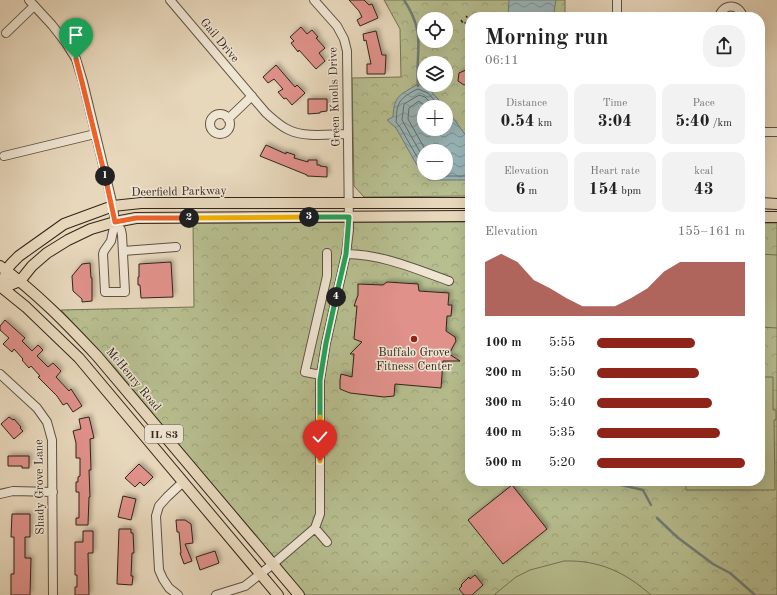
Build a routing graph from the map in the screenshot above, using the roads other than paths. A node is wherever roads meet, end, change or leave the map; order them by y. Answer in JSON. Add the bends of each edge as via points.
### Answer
{"nodes":[{"id":1,"x":170,"y":0,"type":"edge"},
{"id":2,"x":314,"y":0,"type":"edge"},
{"id":3,"x":617,"y":0,"type":"edge"},
{"id":4,"x":32,"y":3,"type":"edge"},
{"id":5,"x":738,"y":4,"type":"edge"},
{"id":6,"x":617,"y":12,"type":"edge"},
{"id":7,"x":721,"y":12,"type":"edge"},
{"id":8,"x":6,"y":33,"type":"dead end"},
{"id":9,"x":252,"y":96,"type":"junction"},
{"id":10,"x":228,"y":119,"type":"dead end"},
{"id":11,"x":765,"y":132,"type":"edge"},
{"id":12,"x":777,"y":132,"type":"edge"},
{"id":13,"x":95,"y":134,"type":"junction"},
{"id":14,"x":348,"y":134,"type":"junction"},
{"id":15,"x":4,"y":156,"type":"dead end"},
{"id":16,"x":349,"y":204,"type":"junction"},
{"id":17,"x":465,"y":204,"type":"edge"},
{"id":18,"x":765,"y":204,"type":"edge"},
{"id":19,"x":777,"y":204,"type":"edge"},
{"id":20,"x":113,"y":206,"type":"junction"},
{"id":21,"x":465,"y":216,"type":"edge"},
{"id":22,"x":349,"y":217,"type":"junction"},
{"id":23,"x":765,"y":217,"type":"edge"},
{"id":24,"x":777,"y":217,"type":"edge"},
{"id":25,"x":115,"y":222,"type":"junction"},
{"id":26,"x":176,"y":247,"type":"dead end"},
{"id":27,"x":123,"y":251,"type":"junction"},
{"id":28,"x":327,"y":253,"type":"dead end"},
{"id":29,"x":346,"y":254,"type":"junction"},
{"id":30,"x":3,"y":268,"type":"edge"},
{"id":31,"x":20,"y":281,"type":"junction"},
{"id":32,"x":449,"y":281,"type":"dead end"},
{"id":33,"x":1,"y":289,"type":"edge"},
{"id":34,"x":322,"y":301,"type":"junction"},
{"id":35,"x":334,"y":305,"type":"junction"},
{"id":36,"x":0,"y":374,"type":"edge"},
{"id":37,"x":320,"y":376,"type":"junction"},
{"id":38,"x":183,"y":482,"type":"junction"},
{"id":39,"x":52,"y":492,"type":"junction"},
{"id":40,"x":0,"y":494,"type":"edge"},
{"id":41,"x":315,"y":528,"type":"junction"},
{"id":42,"x":327,"y":542,"type":"dead end"},
{"id":43,"x":273,"y":564,"type":"junction"},
{"id":44,"x":260,"y":574,"type":"junction"},
{"id":45,"x":53,"y":595,"type":"edge"},
{"id":46,"x":178,"y":595,"type":"edge"},
{"id":47,"x":216,"y":595,"type":"edge"},
{"id":48,"x":278,"y":595,"type":"edge"},
{"id":49,"x":299,"y":595,"type":"edge"}],
"edges":[{"from":1,"to":9,"type":"street","name":"Gail Drive"},
{"from":2,"to":14,"type":"street","name":"Green Knolls Drive","via":[[344,39],[347,51]]},
{"from":3,"to":6,"type":"street"},
{"from":4,"to":8,"type":"street"},
{"from":4,"to":13,"type":"street","via":[[52,25],[76,59]]},
{"from":5,"to":7,"type":"street"},
{"from":9,"to":10,"type":"street"},
{"from":9,"to":14,"type":"street","name":"Gail Drive","via":[[278,124],[290,130],[304,134]]},
{"from":11,"to":12,"type":"street"},
{"from":13,"to":15,"type":"street"},
{"from":13,"to":20,"type":"street"},
{"from":14,"to":16,"type":"street","name":"Green Knolls Drive"},
{"from":16,"to":17,"type":"main road","name":"Deerfield Parkway"},
{"from":16,"to":20,"type":"main road","name":"Deerfield Parkway","via":[[141,203]]},
{"from":16,"to":22,"type":"street","name":"Green Knolls Drive"},
{"from":18,"to":19,"type":"main road"},
{"from":20,"to":25,"type":"street"},
{"from":20,"to":30,"type":"main road","name":"Deerfield Parkway","via":[[64,224]]},
{"from":21,"to":22,"type":"main road"},
{"from":22,"to":25,"type":"main road","via":[[136,218]]},
{"from":22,"to":29,"type":"street","name":"Green Knolls Drive"},
{"from":23,"to":24,"type":"main road"},
{"from":25,"to":27,"type":"street","via":[[121,230]]},
{"from":25,"to":27,"type":"street","via":[[111,243],[103,254],[105,292],[125,292]]},
{"from":25,"to":31,"type":"main road","via":[[91,229],[47,253]]},
{"from":26,"to":27,"type":"street"},
{"from":28,"to":34,"type":"street","via":[[327,276]]},
{"from":29,"to":32,"type":"street","via":[[397,263]]},
{"from":29,"to":35,"type":"street","name":"Green Knolls Drive"},
{"from":30,"to":31,"type":"main road","name":"McHenry Road","number":"IL 83"},
{"from":30,"to":33,"type":"main road"},
{"from":31,"to":33,"type":"main road"},
{"from":31,"to":43,"type":"main road","name":"McHenry Road","number":"IL 83","via":[[69,325],[97,356]]},
{"from":33,"to":38,"type":"main road","number":"IL 83","via":[[26,307],[79,358]]},
{"from":34,"to":35,"type":"street"},
{"from":34,"to":37,"type":"street","via":[[305,372]]},
{"from":35,"to":37,"type":"street","name":"Green Knolls Drive"},
{"from":36,"to":39,"type":"street","name":"Shady Grove Lane","via":[[37,408],[47,422],[52,440]]},
{"from":37,"to":41,"type":"street","name":"Green Knolls Drive","via":[[320,514]]},
{"from":38,"to":44,"type":"main road","number":"IL 83"},
{"from":38,"to":46,"type":"street","via":[[166,497],[159,506],[156,516],[159,570],[169,588]]},
{"from":39,"to":40,"type":"street","via":[[13,491]]},
{"from":39,"to":45,"type":"street","name":"Shady Grove Lane"},
{"from":41,"to":42,"type":"street"},
{"from":41,"to":43,"type":"street"},
{"from":43,"to":44,"type":"street"},
{"from":43,"to":49,"type":"main road","name":"McHenry Road","number":"IL 83"},
{"from":44,"to":47,"type":"street","via":[[244,586]]},
{"from":44,"to":48,"type":"main road","number":"IL 83"}]}
